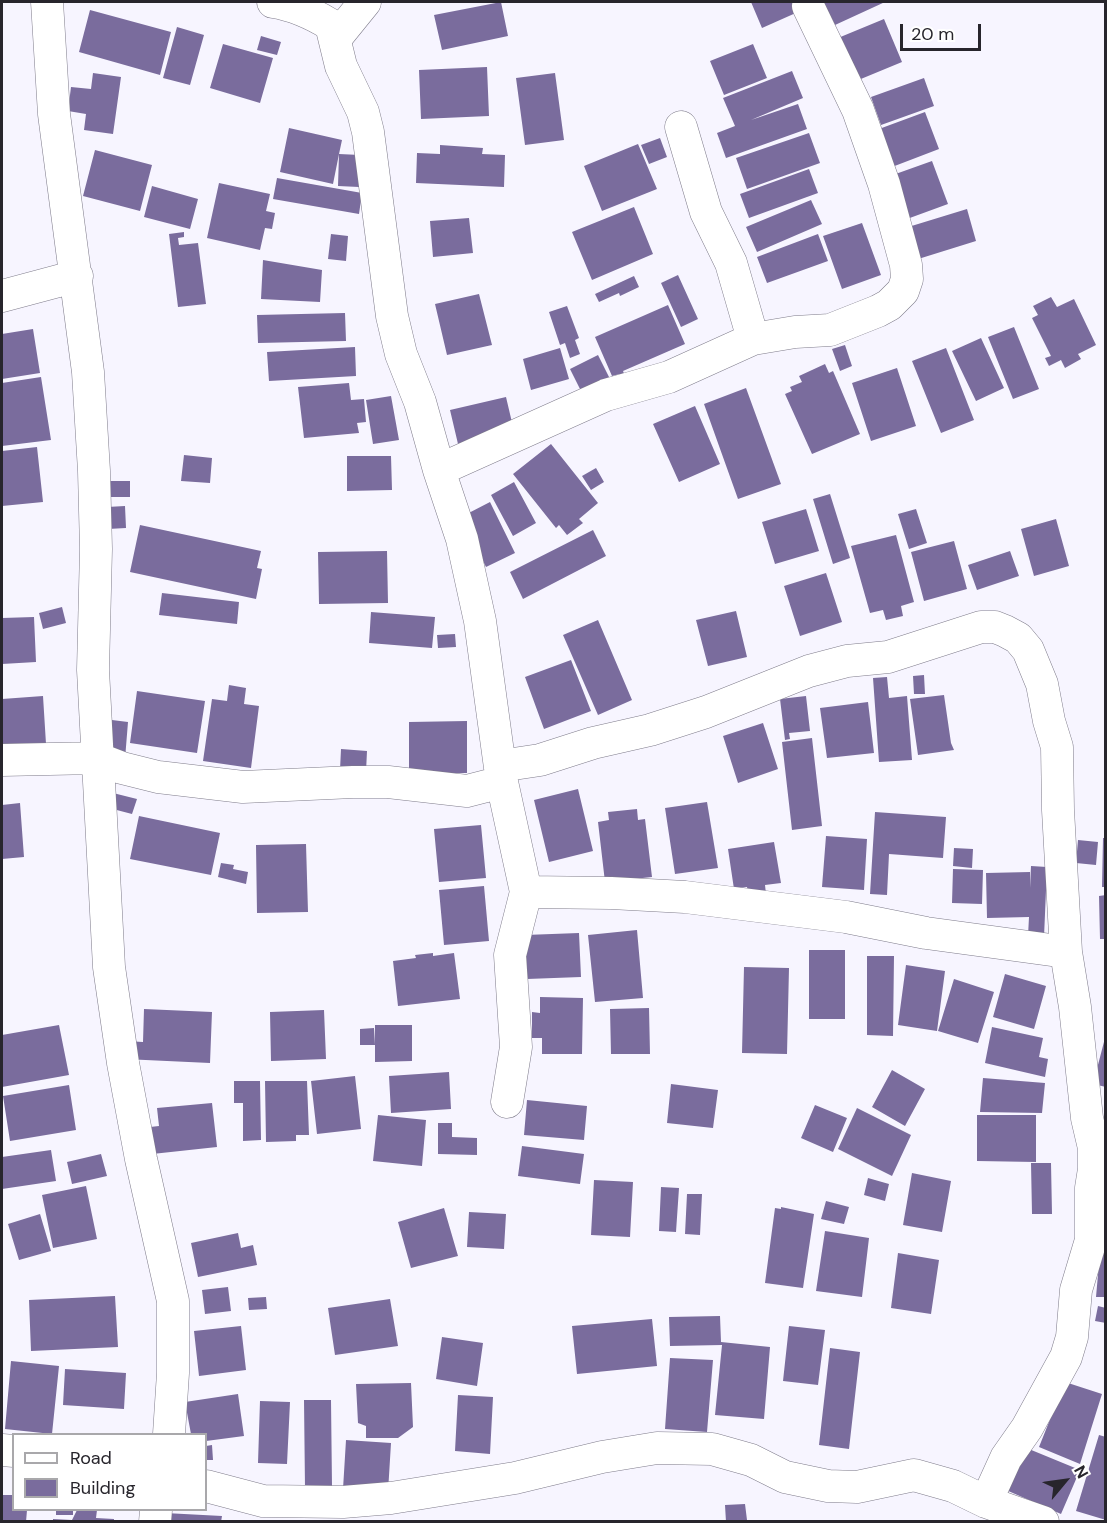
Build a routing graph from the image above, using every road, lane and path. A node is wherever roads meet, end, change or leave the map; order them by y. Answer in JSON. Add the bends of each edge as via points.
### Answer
{"nodes":[{"id":1,"x":47,"y":2,"type":"edge"},
{"id":2,"x":273,"y":2,"type":"edge"},
{"id":3,"x":365,"y":2,"type":"edge"},
{"id":4,"x":808,"y":6,"type":"dead end"},
{"id":5,"x":335,"y":39,"type":"junction"},
{"id":6,"x":681,"y":127,"type":"dead end"},
{"id":7,"x":77,"y":276,"type":"junction"},
{"id":8,"x":2,"y":296,"type":"edge"},
{"id":9,"x":753,"y":339,"type":"junction"},
{"id":10,"x":439,"y":470,"type":"junction"},
{"id":11,"x":96,"y":758,"type":"junction"},
{"id":12,"x":2,"y":760,"type":"edge"},
{"id":13,"x":501,"y":774,"type":"junction"},
{"id":14,"x":526,"y":892,"type":"junction"},
{"id":15,"x":1066,"y":952,"type":"junction"},
{"id":16,"x":507,"y":1102,"type":"dead end"},
{"id":17,"x":169,"y":1433,"type":"edge"},
{"id":18,"x":207,"y":1486,"type":"edge"},
{"id":19,"x":986,"y":1503,"type":"junction"},
{"id":20,"x":1027,"y":1518,"type":"edge"}],
"edges":[{"from":1,"to":7,"type":"street","via":[[54,114]]},
{"from":2,"to":5,"type":"street","via":[[316,16],[331,25]]},
{"from":3,"to":5,"type":"street"},
{"from":4,"to":9,"type":"street","via":[[858,110],[884,184],[907,279],[903,291],[889,305],[830,330]]},
{"from":5,"to":10,"type":"street","via":[[341,66],[368,132],[392,315]]},
{"from":6,"to":9,"type":"street","via":[[706,212],[731,263]]},
{"from":7,"to":8,"type":"street"},
{"from":7,"to":11,"type":"street","via":[[94,471]]},
{"from":9,"to":10,"type":"street","via":[[669,377],[606,395]]},
{"from":10,"to":13,"type":"street","via":[[462,539],[480,621]]},
{"from":11,"to":12,"type":"street"},
{"from":11,"to":13,"type":"street","via":[[158,777],[231,787],[377,782],[466,790]]},
{"from":11,"to":17,"type":"street","via":[[109,967],[139,1148],[173,1301]]},
{"from":13,"to":14,"type":"street"},
{"from":13,"to":15,"type":"street","via":[[593,743],[706,712],[808,671],[847,661],[888,657],[981,627],[994,627],[1018,638],[1028,650],[1042,684],[1057,747]]},
{"from":14,"to":15,"type":"street","via":[[685,897],[846,917],[926,933]]},
{"from":14,"to":16,"type":"street","via":[[510,955],[516,1047]]},
{"from":15,"to":19,"type":"street","via":[[1094,1148],[1091,1240],[1076,1290],[1066,1357],[1006,1458]]},
{"from":18,"to":19,"type":"street","via":[[263,1501],[342,1502],[515,1478],[657,1448],[712,1449],[751,1460],[785,1477],[828,1486],[857,1487],[914,1475],[953,1486]]},
{"from":19,"to":20,"type":"street"}]}
